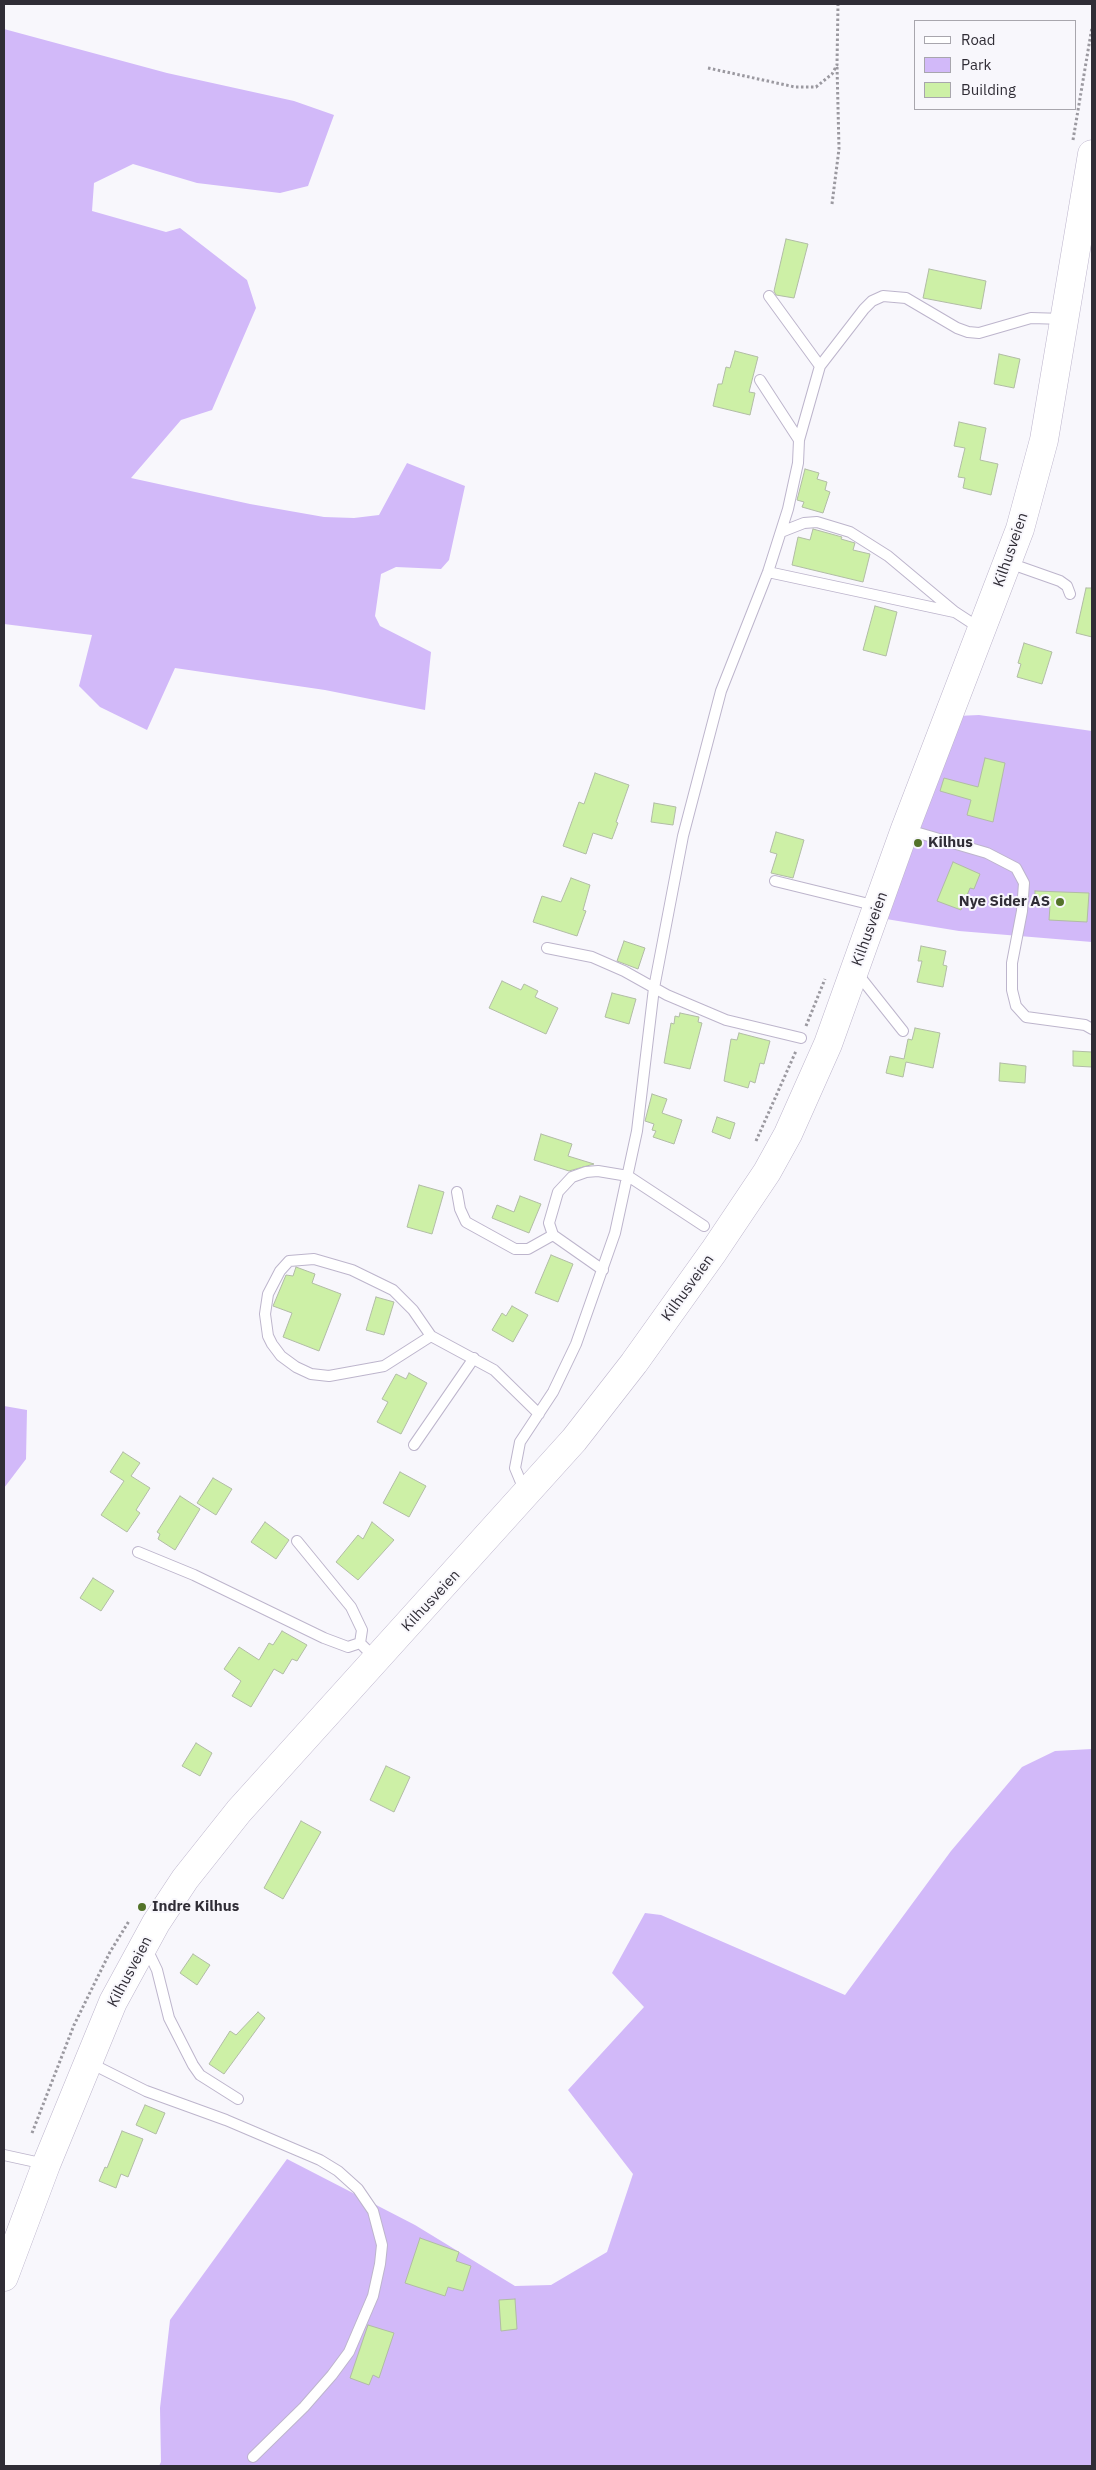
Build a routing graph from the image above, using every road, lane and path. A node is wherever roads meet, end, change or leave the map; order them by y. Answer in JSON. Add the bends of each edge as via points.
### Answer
{"nodes":[{"id":1,"x":838,"y":4,"type":"edge"},
{"id":2,"x":1092,"y":27,"type":"edge"},
{"id":3,"x":837,"y":65,"type":"junction"},
{"id":4,"x":708,"y":68,"type":"dead end"},
{"id":5,"x":1082,"y":149,"type":"edge"},
{"id":6,"x":832,"y":204,"type":"dead end"},
{"id":7,"x":769,"y":296,"type":"dead end"},
{"id":8,"x":1065,"y":319,"type":"junction"},
{"id":9,"x":820,"y":366,"type":"junction"},
{"id":10,"x":760,"y":380,"type":"dead end"},
{"id":11,"x":799,"y":440,"type":"junction"},
{"id":12,"x":781,"y":532,"type":"junction"},
{"id":13,"x":1008,"y":563,"type":"junction"},
{"id":14,"x":768,"y":572,"type":"junction"},
{"id":15,"x":1070,"y":594,"type":"dead end"},
{"id":16,"x":955,"y":612,"type":"junction"},
{"id":17,"x":982,"y":630,"type":"junction"},
{"id":18,"x":905,"y":829,"type":"junction"},
{"id":19,"x":775,"y":881,"type":"dead end"},
{"id":20,"x":878,"y":907,"type":"junction"},
{"id":21,"x":546,"y":948,"type":"dead end"},
{"id":22,"x":855,"y":970,"type":"junction"},
{"id":23,"x":827,"y":973,"type":"dead end"},
{"id":24,"x":654,"y":988,"type":"junction"},
{"id":25,"x":1092,"y":1029,"type":"edge"},
{"id":26,"x":903,"y":1031,"type":"dead end"},
{"id":27,"x":801,"y":1038,"type":"junction"},
{"id":28,"x":754,"y":1145,"type":"dead end"},
{"id":29,"x":628,"y":1176,"type":"junction"},
{"id":30,"x":457,"y":1192,"type":"dead end"},
{"id":31,"x":704,"y":1226,"type":"dead end"},
{"id":32,"x":553,"y":1235,"type":"junction"},
{"id":33,"x":603,"y":1270,"type":"junction"},
{"id":34,"x":431,"y":1336,"type":"junction"},
{"id":35,"x":474,"y":1358,"type":"junction"},
{"id":36,"x":539,"y":1414,"type":"junction"},
{"id":37,"x":414,"y":1445,"type":"dead end"},
{"id":38,"x":527,"y":1494,"type":"junction"},
{"id":39,"x":297,"y":1541,"type":"dead end"},
{"id":40,"x":138,"y":1552,"type":"dead end"},
{"id":41,"x":368,"y":1651,"type":"junction"},
{"id":42,"x":134,"y":1913,"type":"dead end"},
{"id":43,"x":144,"y":1944,"type":"junction"},
{"id":44,"x":87,"y":2062,"type":"junction"},
{"id":45,"x":238,"y":2099,"type":"dead end"},
{"id":46,"x":4,"y":2154,"type":"edge"},
{"id":47,"x":34,"y":2162,"type":"junction"},
{"id":48,"x":4,"y":2277,"type":"edge"},
{"id":49,"x":253,"y":2457,"type":"dead end"}],
"edges":[{"from":1,"to":3,"type":"path"},
{"from":2,"to":5,"type":"path"},
{"from":3,"to":4,"type":"path","via":[[824,83],[816,87],[795,87]]},
{"from":3,"to":6,"type":"path","via":[[839,149]]},
{"from":5,"to":8,"type":"main road","name":"Kilhusveien"},
{"from":7,"to":9,"type":"lane"},
{"from":8,"to":9,"type":"lane","via":[[1031,318],[979,333],[968,332],[906,298],[883,296],[864,309]]},
{"from":8,"to":13,"type":"main road","name":"Kilhusveien","via":[[1038,466]]},
{"from":9,"to":11,"type":"lane"},
{"from":10,"to":11,"type":"lane"},
{"from":11,"to":12,"type":"lane","via":[[798,463]]},
{"from":12,"to":14,"type":"lane"},
{"from":12,"to":16,"type":"lane","via":[[804,523],[817,522],[850,532],[888,556]]},
{"from":13,"to":15,"type":"lane","via":[[1060,581],[1068,586]]},
{"from":13,"to":17,"type":"main road","name":"Kilhusveien"},
{"from":14,"to":16,"type":"lane"},
{"from":14,"to":24,"type":"lane","via":[[721,692],[682,844]]},
{"from":16,"to":17,"type":"lane"},
{"from":17,"to":18,"type":"main road","name":"Kilhusveien"},
{"from":18,"to":20,"type":"main road","name":"Kilhusveien"},
{"from":18,"to":25,"type":"lane","via":[[987,853],[1016,868],[1024,884],[1012,963],[1012,990],[1016,1006],[1026,1017]]},
{"from":19,"to":20,"type":"lane"},
{"from":20,"to":22,"type":"main road","name":"Kilhusveien"},
{"from":21,"to":24,"type":"lane","via":[[592,956]]},
{"from":22,"to":26,"type":"lane"},
{"from":22,"to":38,"type":"main road","name":"Kilhusveien","via":[[806,1095],[762,1180],[634,1363]]},
{"from":23,"to":27,"type":"path"},
{"from":24,"to":27,"type":"lane","via":[[726,1020]]},
{"from":24,"to":29,"type":"lane","via":[[637,1131]]},
{"from":27,"to":28,"type":"path"},
{"from":29,"to":31,"type":"lane"},
{"from":29,"to":32,"type":"lane","via":[[598,1171],[572,1177],[555,1200],[549,1223]]},
{"from":29,"to":33,"type":"lane"},
{"from":30,"to":32,"type":"lane","via":[[466,1222],[515,1249],[528,1249]]},
{"from":32,"to":33,"type":"lane"},
{"from":33,"to":36,"type":"lane","via":[[576,1344]]},
{"from":34,"to":34,"type":"lane","via":[[393,1290],[325,1260],[289,1261],[280,1270],[268,1294],[265,1314],[272,1344],[281,1356],[311,1374],[329,1376],[384,1366]]},
{"from":34,"to":35,"type":"lane"},
{"from":35,"to":36,"type":"lane","via":[[505,1379]]},
{"from":35,"to":37,"type":"lane"},
{"from":36,"to":38,"type":"lane","via":[[520,1442],[516,1455],[517,1476]]},
{"from":38,"to":41,"type":"main road","name":"Kilhusveien"},
{"from":39,"to":41,"type":"lane","via":[[351,1607]]},
{"from":40,"to":41,"type":"lane","via":[[194,1575],[324,1638]]},
{"from":41,"to":43,"type":"main road","name":"Kilhusveien","via":[[185,1879]]},
{"from":42,"to":47,"type":"path","via":[[110,1952],[74,2025]]},
{"from":43,"to":44,"type":"main road","name":"Kilhusveien","via":[[113,2002]]},
{"from":43,"to":45,"type":"lane","via":[[158,1970],[169,2018],[192,2065],[200,2075]]},
{"from":44,"to":47,"type":"main road","name":"Kilhusveien"},
{"from":44,"to":49,"type":"lane","via":[[146,2091],[226,2120],[320,2160],[358,2189],[373,2211],[382,2245],[380,2264],[373,2296],[349,2352],[304,2407]]},
{"from":46,"to":47,"type":"lane"},
{"from":47,"to":48,"type":"main road","name":"Kilhusveien"}]}
